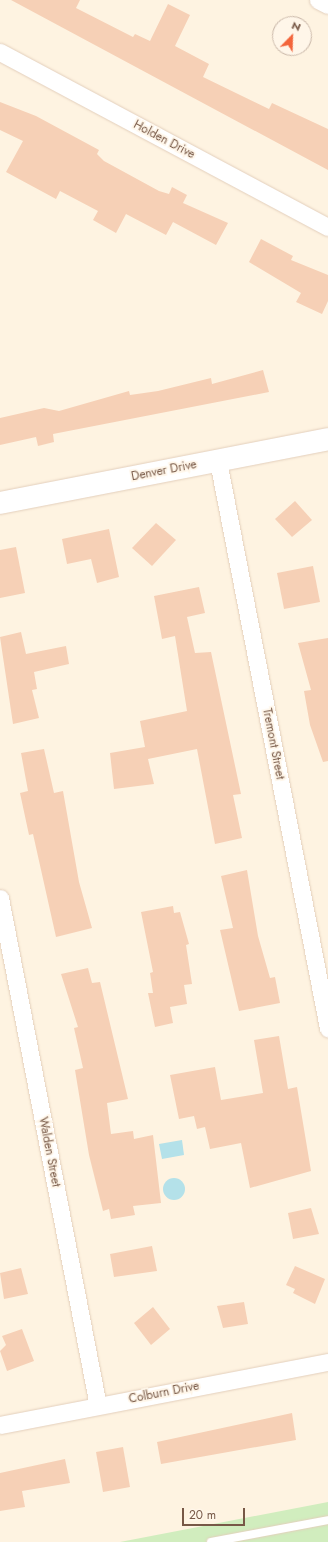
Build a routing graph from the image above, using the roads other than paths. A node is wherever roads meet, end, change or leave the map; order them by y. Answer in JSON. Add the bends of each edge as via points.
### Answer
{"nodes":[{"id":1,"x":318,"y":0,"type":"edge"},
{"id":2,"x":328,"y":6,"type":"edge"},
{"id":3,"x":0,"y":52,"type":"edge"},
{"id":4,"x":328,"y":227,"type":"edge"},
{"id":5,"x":328,"y":439,"type":"edge"},
{"id":6,"x":218,"y":460,"type":"junction"},
{"id":7,"x":0,"y":503,"type":"edge"},
{"id":8,"x":0,"y":898,"type":"edge"},
{"id":9,"x":328,"y":1028,"type":"edge"},
{"id":10,"x":328,"y":1362,"type":"edge"},
{"id":11,"x":98,"y":1406,"type":"junction"},
{"id":12,"x":0,"y":1425,"type":"edge"},
{"id":13,"x":328,"y":1520,"type":"edge"},
{"id":14,"x":211,"y":1542,"type":"edge"}],
"edges":[{"from":1,"to":2,"type":"street"},
{"from":3,"to":4,"type":"street","name":"Holden Drive"},
{"from":5,"to":6,"type":"street","name":"Denver Drive"},
{"from":6,"to":7,"type":"street","name":"Denver Drive"},
{"from":6,"to":9,"type":"street","name":"Tremont Street"},
{"from":8,"to":11,"type":"street","name":"Walden Street"},
{"from":10,"to":11,"type":"street","name":"Colburn Drive"},
{"from":11,"to":12,"type":"street","name":"Colburn Drive"},
{"from":13,"to":14,"type":"lane"}]}
